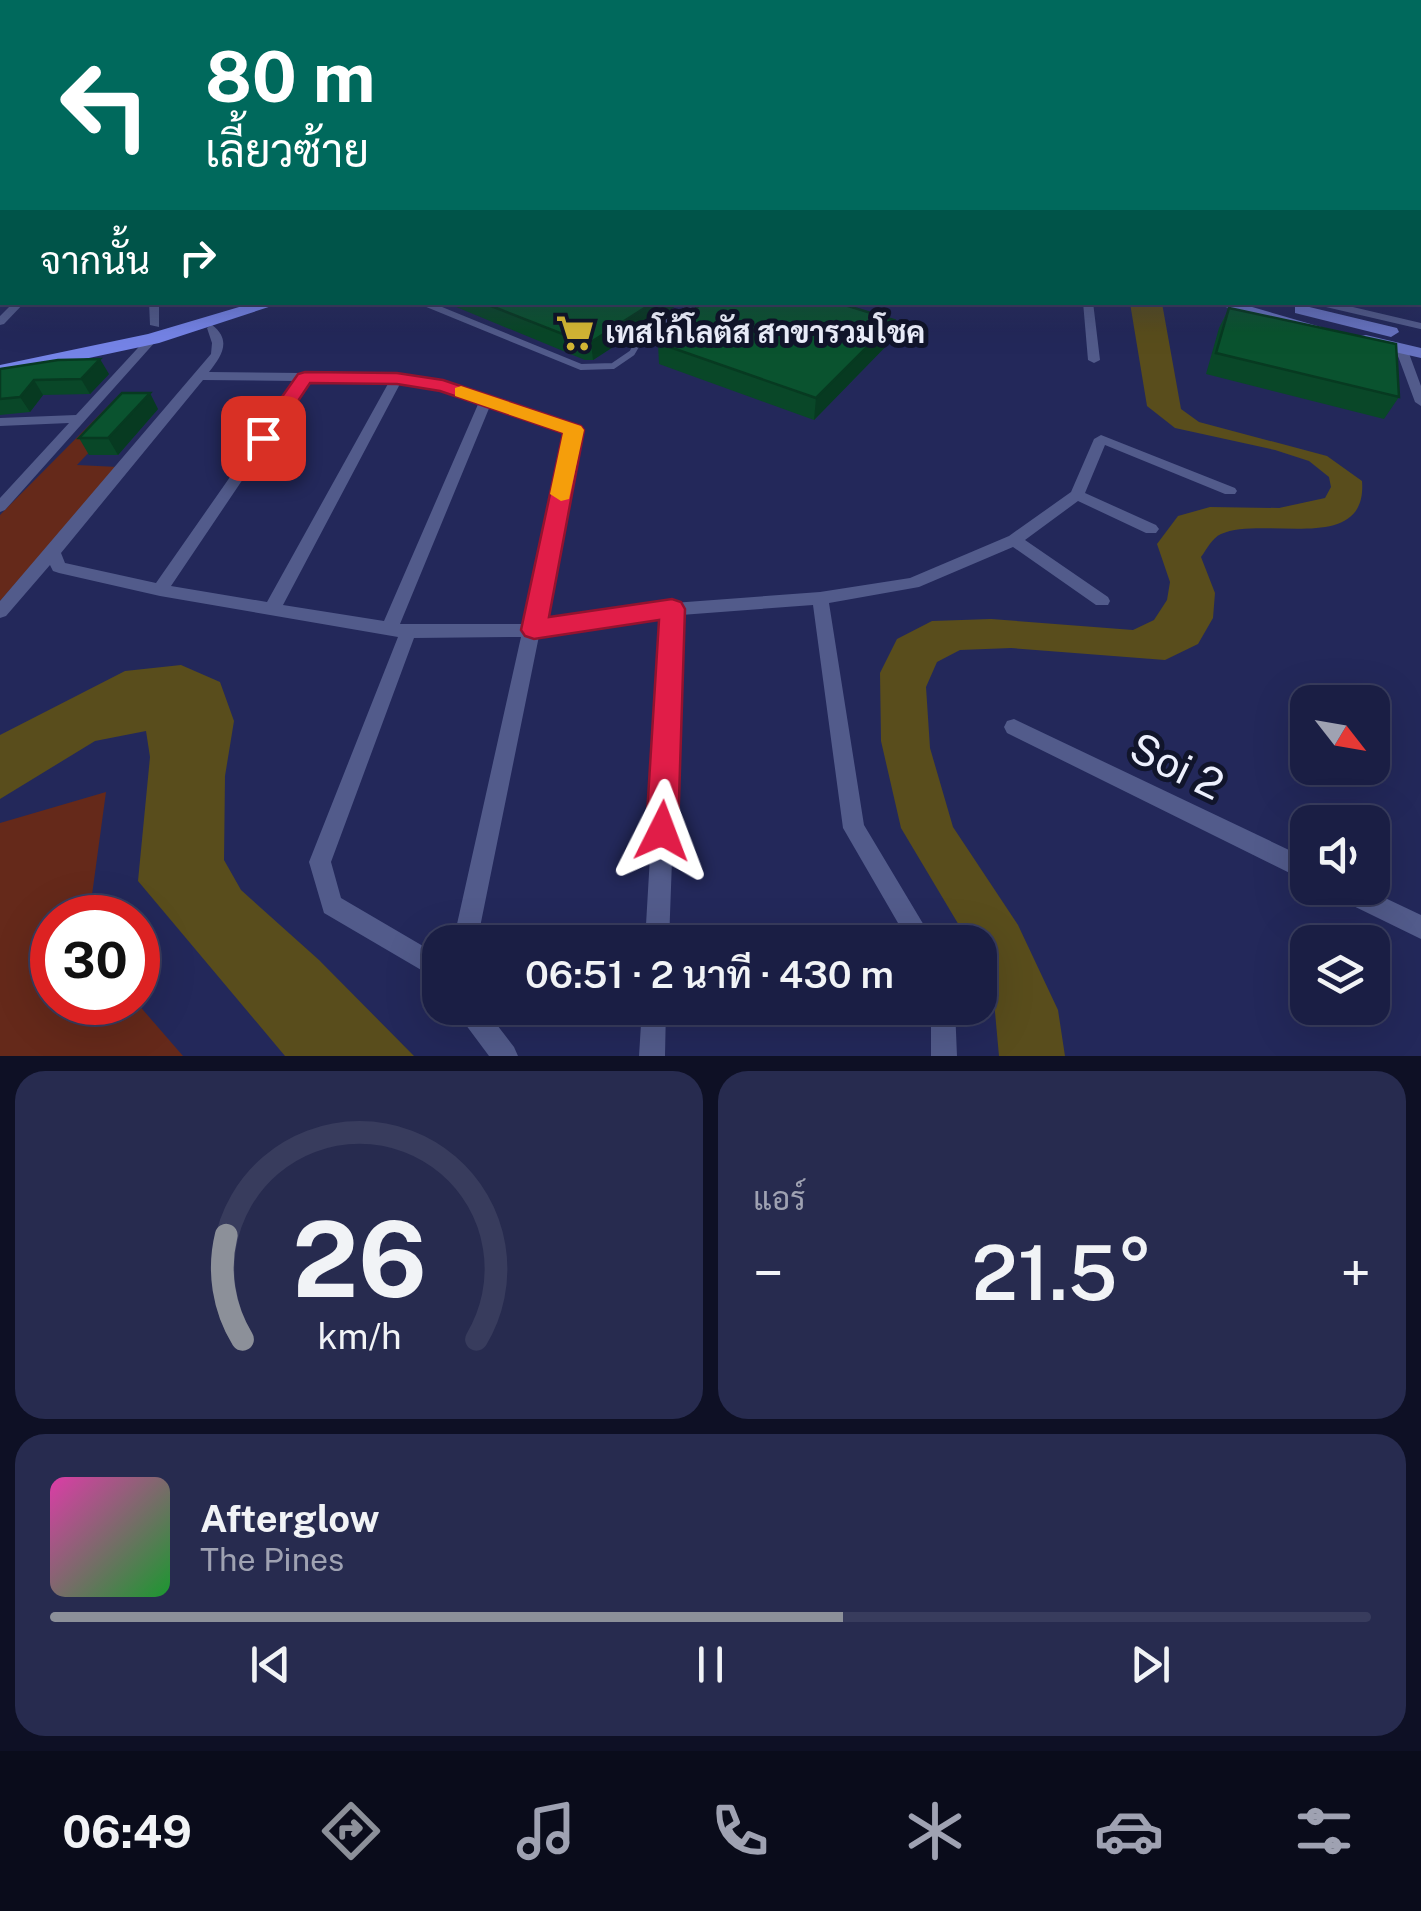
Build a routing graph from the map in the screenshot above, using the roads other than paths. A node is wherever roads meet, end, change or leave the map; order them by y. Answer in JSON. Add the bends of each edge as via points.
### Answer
{"nodes":[{"id":1,"x":155,"y":305,"type":"edge"},
{"id":2,"x":219,"y":305,"type":"edge"},
{"id":3,"x":233,"y":305,"type":"edge"},
{"id":4,"x":263,"y":305,"type":"edge"},
{"id":5,"x":292,"y":305,"type":"edge"},
{"id":6,"x":432,"y":305,"type":"edge"},
{"id":7,"x":693,"y":305,"type":"edge"},
{"id":8,"x":1088,"y":305,"type":"edge"},
{"id":9,"x":1227,"y":305,"type":"edge"},
{"id":10,"x":1310,"y":305,"type":"edge"},
{"id":11,"x":1421,"y":326,"type":"edge"},
{"id":12,"x":212,"y":328,"type":"junction"},
{"id":13,"x":160,"y":329,"type":"junction"},
{"id":14,"x":1421,"y":338,"type":"edge"},
{"id":15,"x":1401,"y":348,"type":"junction"},
{"id":16,"x":1421,"y":353,"type":"edge"},
{"id":17,"x":0,"y":357,"type":"edge"},
{"id":18,"x":1094,"y":360,"type":"dead end"},
{"id":19,"x":0,"y":371,"type":"edge"},
{"id":20,"x":202,"y":376,"type":"junction"},
{"id":21,"x":305,"y":378,"type":"junction"},
{"id":22,"x":397,"y":378,"type":"junction"},
{"id":23,"x":486,"y":400,"type":"junction"},
{"id":24,"x":1421,"y":402,"type":"edge"},
{"id":25,"x":80,"y":419,"type":"junction"},
{"id":26,"x":0,"y":422,"type":"edge"},
{"id":27,"x":8,"y":492,"type":"edge"},
{"id":28,"x":1230,"y":492,"type":"dead end"},
{"id":29,"x":1077,"y":496,"type":"junction"},
{"id":30,"x":0,"y":507,"type":"edge"},
{"id":31,"x":1151,"y":529,"type":"dead end"},
{"id":32,"x":1014,"y":540,"type":"junction"},
{"id":33,"x":53,"y":552,"type":"junction"},
{"id":34,"x":160,"y":590,"type":"junction"},
{"id":35,"x":820,"y":598,"type":"junction"},
{"id":36,"x":1102,"y":601,"type":"dead end"},
{"id":37,"x":273,"y":607,"type":"junction"},
{"id":38,"x":672,"y":609,"type":"junction"},
{"id":39,"x":0,"y":612,"type":"edge"},
{"id":40,"x":534,"y":630,"type":"junction"},
{"id":41,"x":399,"y":631,"type":"junction"},
{"id":42,"x":1014,"y":728,"type":"dead end"},
{"id":43,"x":1290,"y":862,"type":"edge"},
{"id":44,"x":1376,"y":905,"type":"edge"},
{"id":45,"x":469,"y":925,"type":"edge"},
{"id":46,"x":658,"y":925,"type":"edge"},
{"id":47,"x":912,"y":925,"type":"edge"},
{"id":48,"x":1421,"y":927,"type":"edge"},
{"id":49,"x":422,"y":959,"type":"edge"},
{"id":50,"x":482,"y":1025,"type":"edge"},
{"id":51,"x":653,"y":1025,"type":"edge"},
{"id":52,"x":944,"y":1025,"type":"edge"},
{"id":53,"x":505,"y":1056,"type":"edge"},
{"id":54,"x":652,"y":1056,"type":"edge"},
{"id":55,"x":944,"y":1056,"type":"edge"}],
"edges":[{"from":1,"to":13,"type":"street"},
{"from":2,"to":13,"type":"main road"},
{"from":3,"to":13,"type":"main road"},
{"from":4,"to":13,"type":"main road"},
{"from":5,"to":12,"type":"main road"},
{"from":6,"to":7,"type":"lane","via":[[598,369],[632,354],[639,341]]},
{"from":8,"to":18,"type":"street"},
{"from":9,"to":15,"type":"main road"},
{"from":10,"to":11,"type":"lane"},
{"from":10,"to":14,"type":"main road"},
{"from":12,"to":13,"type":"main road"},
{"from":12,"to":20,"type":"street","via":[[217,355]]},
{"from":13,"to":17,"type":"main road"},
{"from":13,"to":19,"type":"main road"},
{"from":13,"to":25,"type":"street"},
{"from":15,"to":16,"type":"main road"},
{"from":15,"to":24,"type":"street"},
{"from":20,"to":21,"type":"street"},
{"from":20,"to":33,"type":"street"},
{"from":21,"to":22,"type":"street"},
{"from":21,"to":34,"type":"street"},
{"from":22,"to":23,"type":"street"},
{"from":22,"to":37,"type":"street"},
{"from":23,"to":40,"type":"street","via":[[574,430]]},
{"from":23,"to":41,"type":"street"},
{"from":25,"to":26,"type":"street"},
{"from":25,"to":27,"type":"street"},
{"from":27,"to":30,"type":"street"},
{"from":28,"to":29,"type":"street","via":[[1101,439]]},
{"from":29,"to":31,"type":"street"},
{"from":29,"to":32,"type":"street"},
{"from":32,"to":35,"type":"street","via":[[913,582]]},
{"from":32,"to":36,"type":"street"},
{"from":33,"to":34,"type":"street","via":[[58,567]]},
{"from":33,"to":39,"type":"street"},
{"from":34,"to":37,"type":"street"},
{"from":35,"to":38,"type":"street"},
{"from":35,"to":47,"type":"street","via":[[854,828]]},
{"from":37,"to":41,"type":"street"},
{"from":38,"to":40,"type":"street"},
{"from":38,"to":46,"type":"street"},
{"from":40,"to":41,"type":"street"},
{"from":40,"to":45,"type":"street"},
{"from":41,"to":49,"type":"street","via":[[320,862],[332,905]]},
{"from":42,"to":43,"type":"street","name":"Soi 2"},
{"from":44,"to":48,"type":"street"},
{"from":50,"to":53,"type":"street"},
{"from":51,"to":54,"type":"street"},
{"from":52,"to":55,"type":"street"}]}
